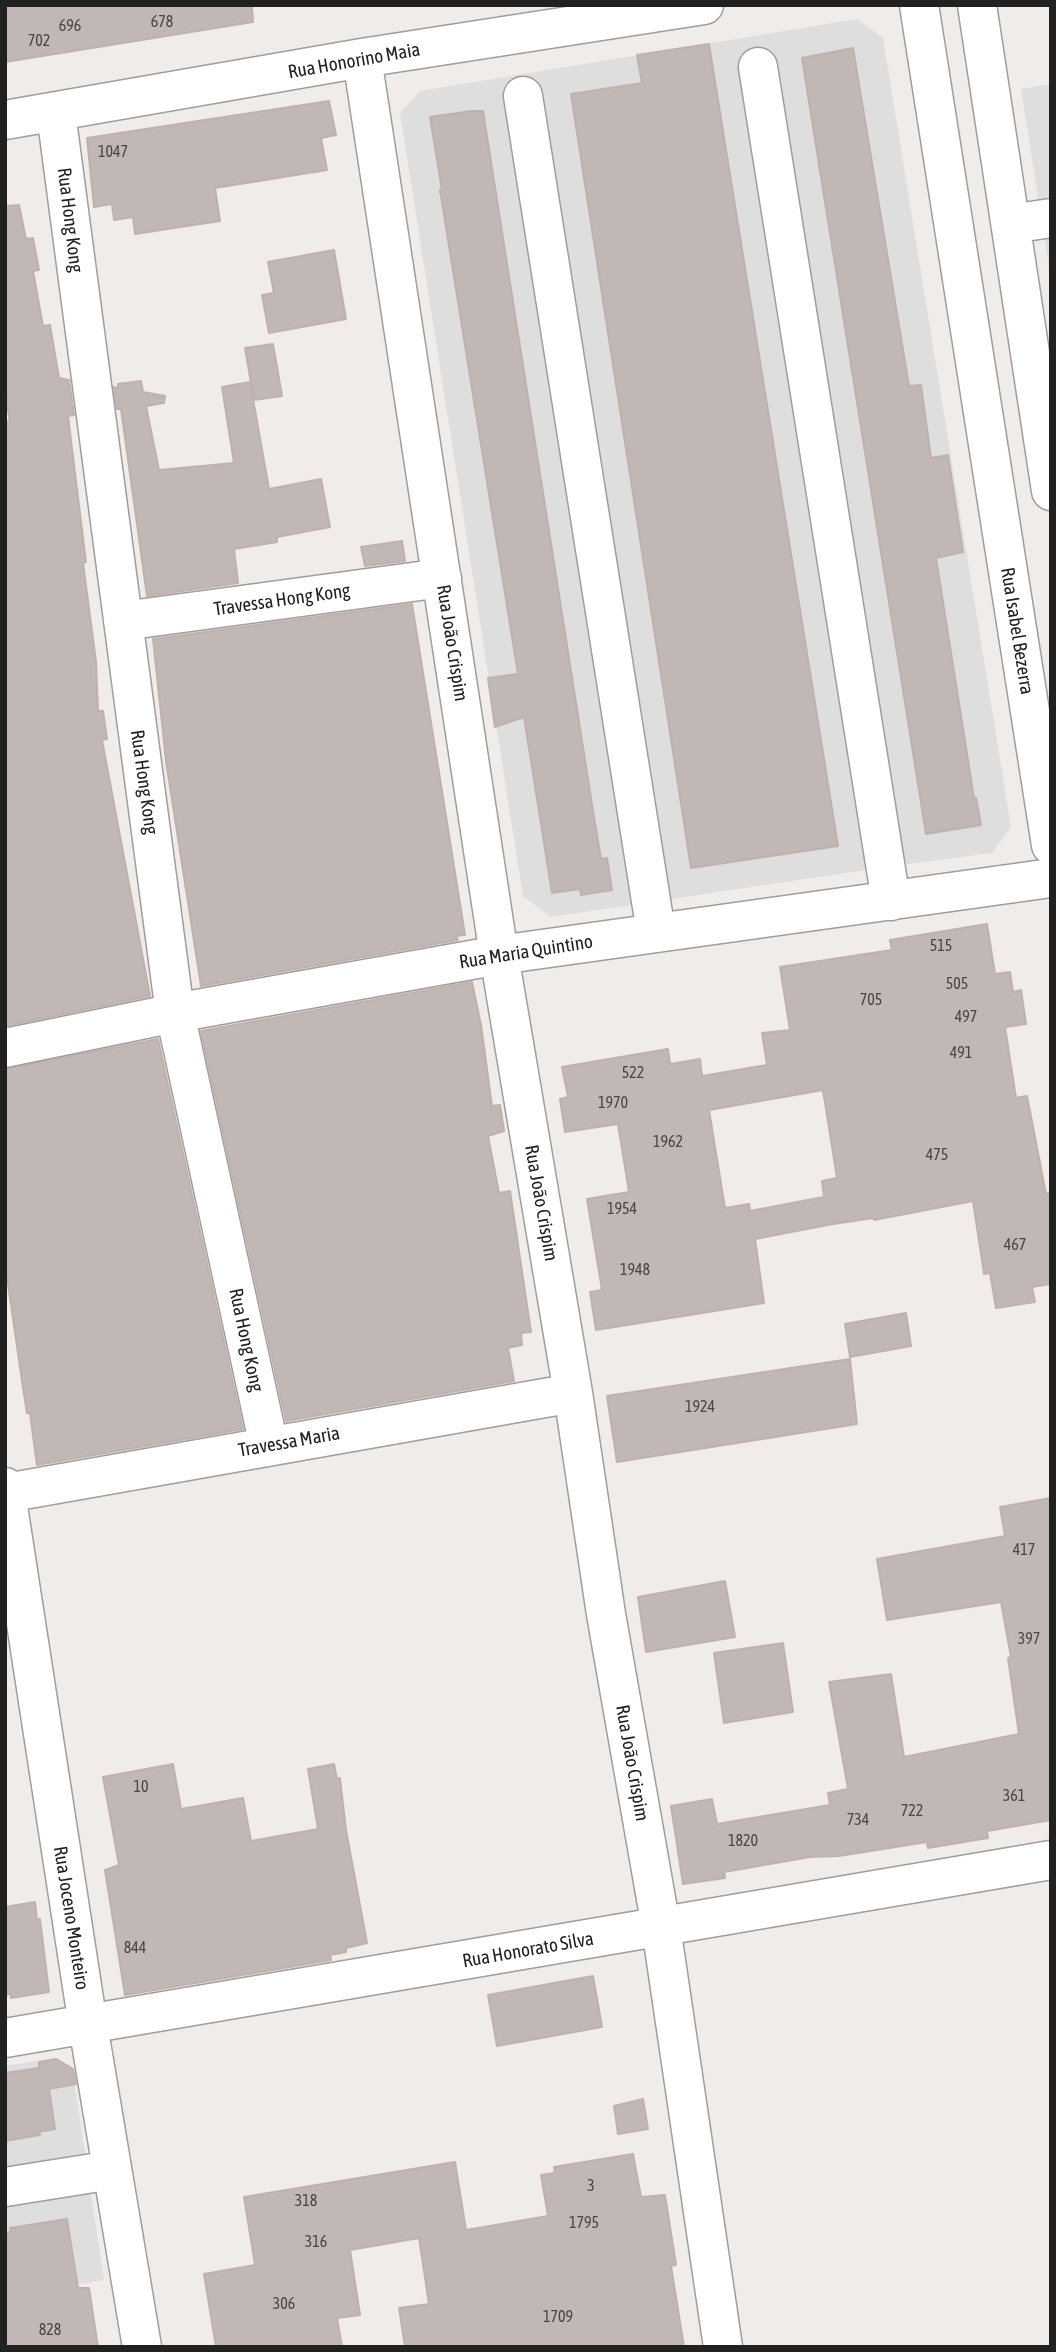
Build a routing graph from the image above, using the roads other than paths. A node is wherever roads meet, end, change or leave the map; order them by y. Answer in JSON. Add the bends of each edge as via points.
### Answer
{"nodes":[{"id":1,"x":704,"y":5,"type":"edge"},
{"id":2,"x":919,"y":5,"type":"edge"},
{"id":3,"x":977,"y":5,"type":"edge"},
{"id":4,"x":362,"y":58,"type":"junction"},
{"id":5,"x":758,"y":67,"type":"dead end"},
{"id":6,"x":523,"y":96,"type":"dead end"},
{"id":7,"x":56,"y":113,"type":"junction"},
{"id":8,"x":5,"y":120,"type":"edge"},
{"id":9,"x":1051,"y":218,"type":"edge"},
{"id":10,"x":1011,"y":224,"type":"junction"},
{"id":11,"x":1038,"y":408,"type":"junction"},
{"id":12,"x":983,"y":417,"type":"junction"},
{"id":13,"x":1051,"y":491,"type":"edge"},
{"id":14,"x":442,"y":578,"type":"junction"},
{"id":15,"x":122,"y":621,"type":"junction"},
{"id":16,"x":1051,"y":845,"type":"edge"},
{"id":17,"x":1051,"y":878,"type":"edge"},
{"id":18,"x":891,"y":901,"type":"junction"},
{"id":19,"x":656,"y":932,"type":"junction"},
{"id":20,"x":499,"y":955,"type":"junction"},
{"id":21,"x":175,"y":1013,"type":"junction"},
{"id":22,"x":5,"y":1048,"type":"edge"},
{"id":23,"x":573,"y":1393,"type":"junction"},
{"id":24,"x":269,"y":1446,"type":"junction"},
{"id":25,"x":5,"y":1488,"type":"edge"},
{"id":26,"x":6,"y":1493,"type":"edge"},
{"id":27,"x":1051,"y":1860,"type":"edge"},
{"id":28,"x":662,"y":1927,"type":"junction"},
{"id":29,"x":88,"y":2025,"type":"junction"},
{"id":30,"x":5,"y":2038,"type":"edge"},
{"id":31,"x":112,"y":2170,"type":"junction"},
{"id":32,"x":5,"y":2187,"type":"edge"},
{"id":33,"x":142,"y":2347,"type":"edge"},
{"id":34,"x":723,"y":2347,"type":"edge"}],
"edges":[{"from":1,"to":4,"type":"street","name":"Rua Honorino Maia"},
{"from":2,"to":12,"type":"street","name":"Rua Isabel Bezerra"},
{"from":3,"to":10,"type":"street"},
{"from":4,"to":7,"type":"street","name":"Rua Honorino Maia"},
{"from":4,"to":14,"type":"street","name":"Rua João Crispim"},
{"from":5,"to":18,"type":"street"},
{"from":6,"to":19,"type":"street"},
{"from":7,"to":8,"type":"street","name":"Rua Honorino Maia"},
{"from":7,"to":15,"type":"street","name":"Rua Hong Kong"},
{"from":9,"to":10,"type":"street"},
{"from":10,"to":11,"type":"street"},
{"from":11,"to":12,"type":"street"},
{"from":11,"to":13,"type":"street"},
{"from":12,"to":16,"type":"street","name":"Rua Isabel Bezerra"},
{"from":14,"to":15,"type":"street","name":"Travessa Hong Kong"},
{"from":14,"to":20,"type":"street","name":"Rua João Crispim"},
{"from":15,"to":21,"type":"street","name":"Rua Hong Kong"},
{"from":17,"to":18,"type":"street","name":"Rua Maria Quintino"},
{"from":18,"to":19,"type":"street","name":"Rua Maria Quintino"},
{"from":19,"to":20,"type":"street","name":"Rua Maria Quintino"},
{"from":20,"to":21,"type":"street","name":"Rua Maria Quintino"},
{"from":20,"to":23,"type":"street","name":"Rua João Crispim"},
{"from":21,"to":22,"type":"street","name":"Rua Maria Quintino"},
{"from":21,"to":24,"type":"street","name":"Rua Hong Kong"},
{"from":23,"to":24,"type":"street","name":"Travessa Maria"},
{"from":23,"to":28,"type":"street","name":"Rua João Crispim","via":[[606,1614]]},
{"from":24,"to":26,"type":"street","name":"Travessa Maria"},
{"from":25,"to":26,"type":"street","name":"Rua Joceno Monteiro"},
{"from":26,"to":29,"type":"street","name":"Rua Joceno Monteiro"},
{"from":27,"to":28,"type":"street","name":"Rua Honorato Silva"},
{"from":28,"to":29,"type":"street","name":"Rua Honorato Silva"},
{"from":28,"to":34,"type":"street","name":"Rua João Crispim"},
{"from":29,"to":30,"type":"street","name":"Rua Honorato Silva"},
{"from":29,"to":31,"type":"street","name":"Rua Joceno Monteiro"},
{"from":31,"to":32,"type":"street"},
{"from":31,"to":33,"type":"street","name":"Rua Joceno Monteiro"}]}
